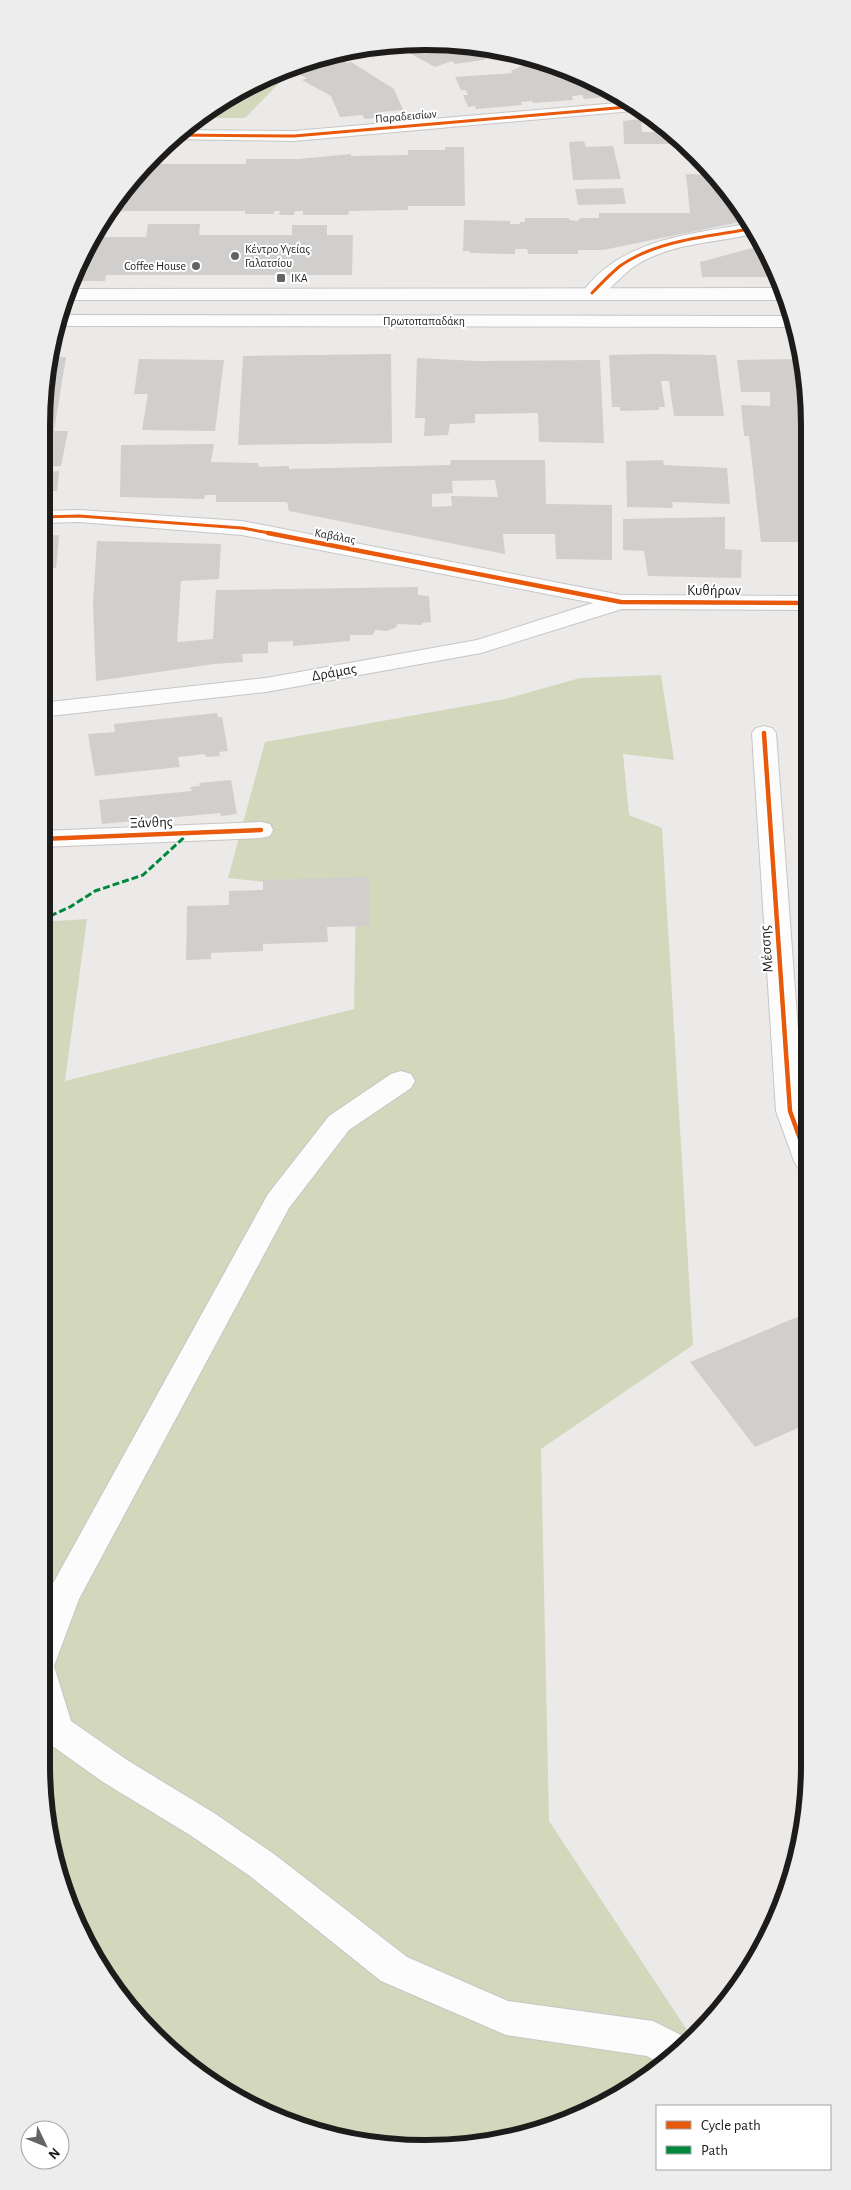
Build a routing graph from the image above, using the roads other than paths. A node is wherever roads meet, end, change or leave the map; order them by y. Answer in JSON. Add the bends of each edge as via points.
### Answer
{"nodes":[{"id":1,"x":625,"y":107,"type":"edge"},
{"id":2,"x":188,"y":135,"type":"edge"},
{"id":3,"x":746,"y":230,"type":"edge"},
{"id":4,"x":592,"y":292,"type":"junction"},
{"id":5,"x":777,"y":294,"type":"edge"},
{"id":6,"x":74,"y":295,"type":"edge"},
{"id":7,"x":65,"y":321,"type":"edge"},
{"id":8,"x":786,"y":322,"type":"edge"},
{"id":9,"x":50,"y":517,"type":"edge"},
{"id":10,"x":621,"y":602,"type":"junction"},
{"id":11,"x":801,"y":603,"type":"edge"},
{"id":12,"x":50,"y":709,"type":"edge"},
{"id":13,"x":764,"y":732,"type":"dead end"},
{"id":14,"x":261,"y":830,"type":"dead end"},
{"id":15,"x":50,"y":839,"type":"edge"},
{"id":16,"x":401,"y":1081,"type":"dead end"},
{"id":17,"x":801,"y":1142,"type":"edge"},
{"id":18,"x":50,"y":1634,"type":"edge"},
{"id":19,"x":50,"y":1708,"type":"edge"},
{"id":20,"x":670,"y":2049,"type":"edge"}],
"edges":[{"from":1,"to":2,"type":"street","name":"Παραδεισίων","via":[[294,136]]},
{"from":3,"to":4,"type":"street","via":[[687,240],[646,252],[621,266]]},
{"from":4,"to":5,"type":"street","name":"Πρωτοπαπαδάκη"},
{"from":4,"to":6,"type":"street","name":"Πρωτοπαπαδάκη"},
{"from":7,"to":8,"type":"street","name":"Πρωτοπαπαδάκη"},
{"from":9,"to":10,"type":"street","name":"Καβάλας","via":[[242,528]]},
{"from":10,"to":11,"type":"street","name":"Κυθήρων"},
{"from":10,"to":12,"type":"street","name":"Δράμας","via":[[481,646],[266,685]]},
{"from":13,"to":17,"type":"street","name":"Μέσσης","via":[[790,1111]]},
{"from":14,"to":15,"type":"street","name":"Ξάνθης"},
{"from":16,"to":18,"type":"street","via":[[339,1123],[278,1201],[63,1597]]},
{"from":19,"to":20,"type":"street","via":[[56,1730],[262,1865],[394,1969],[506,2018],[652,2039]]}]}
